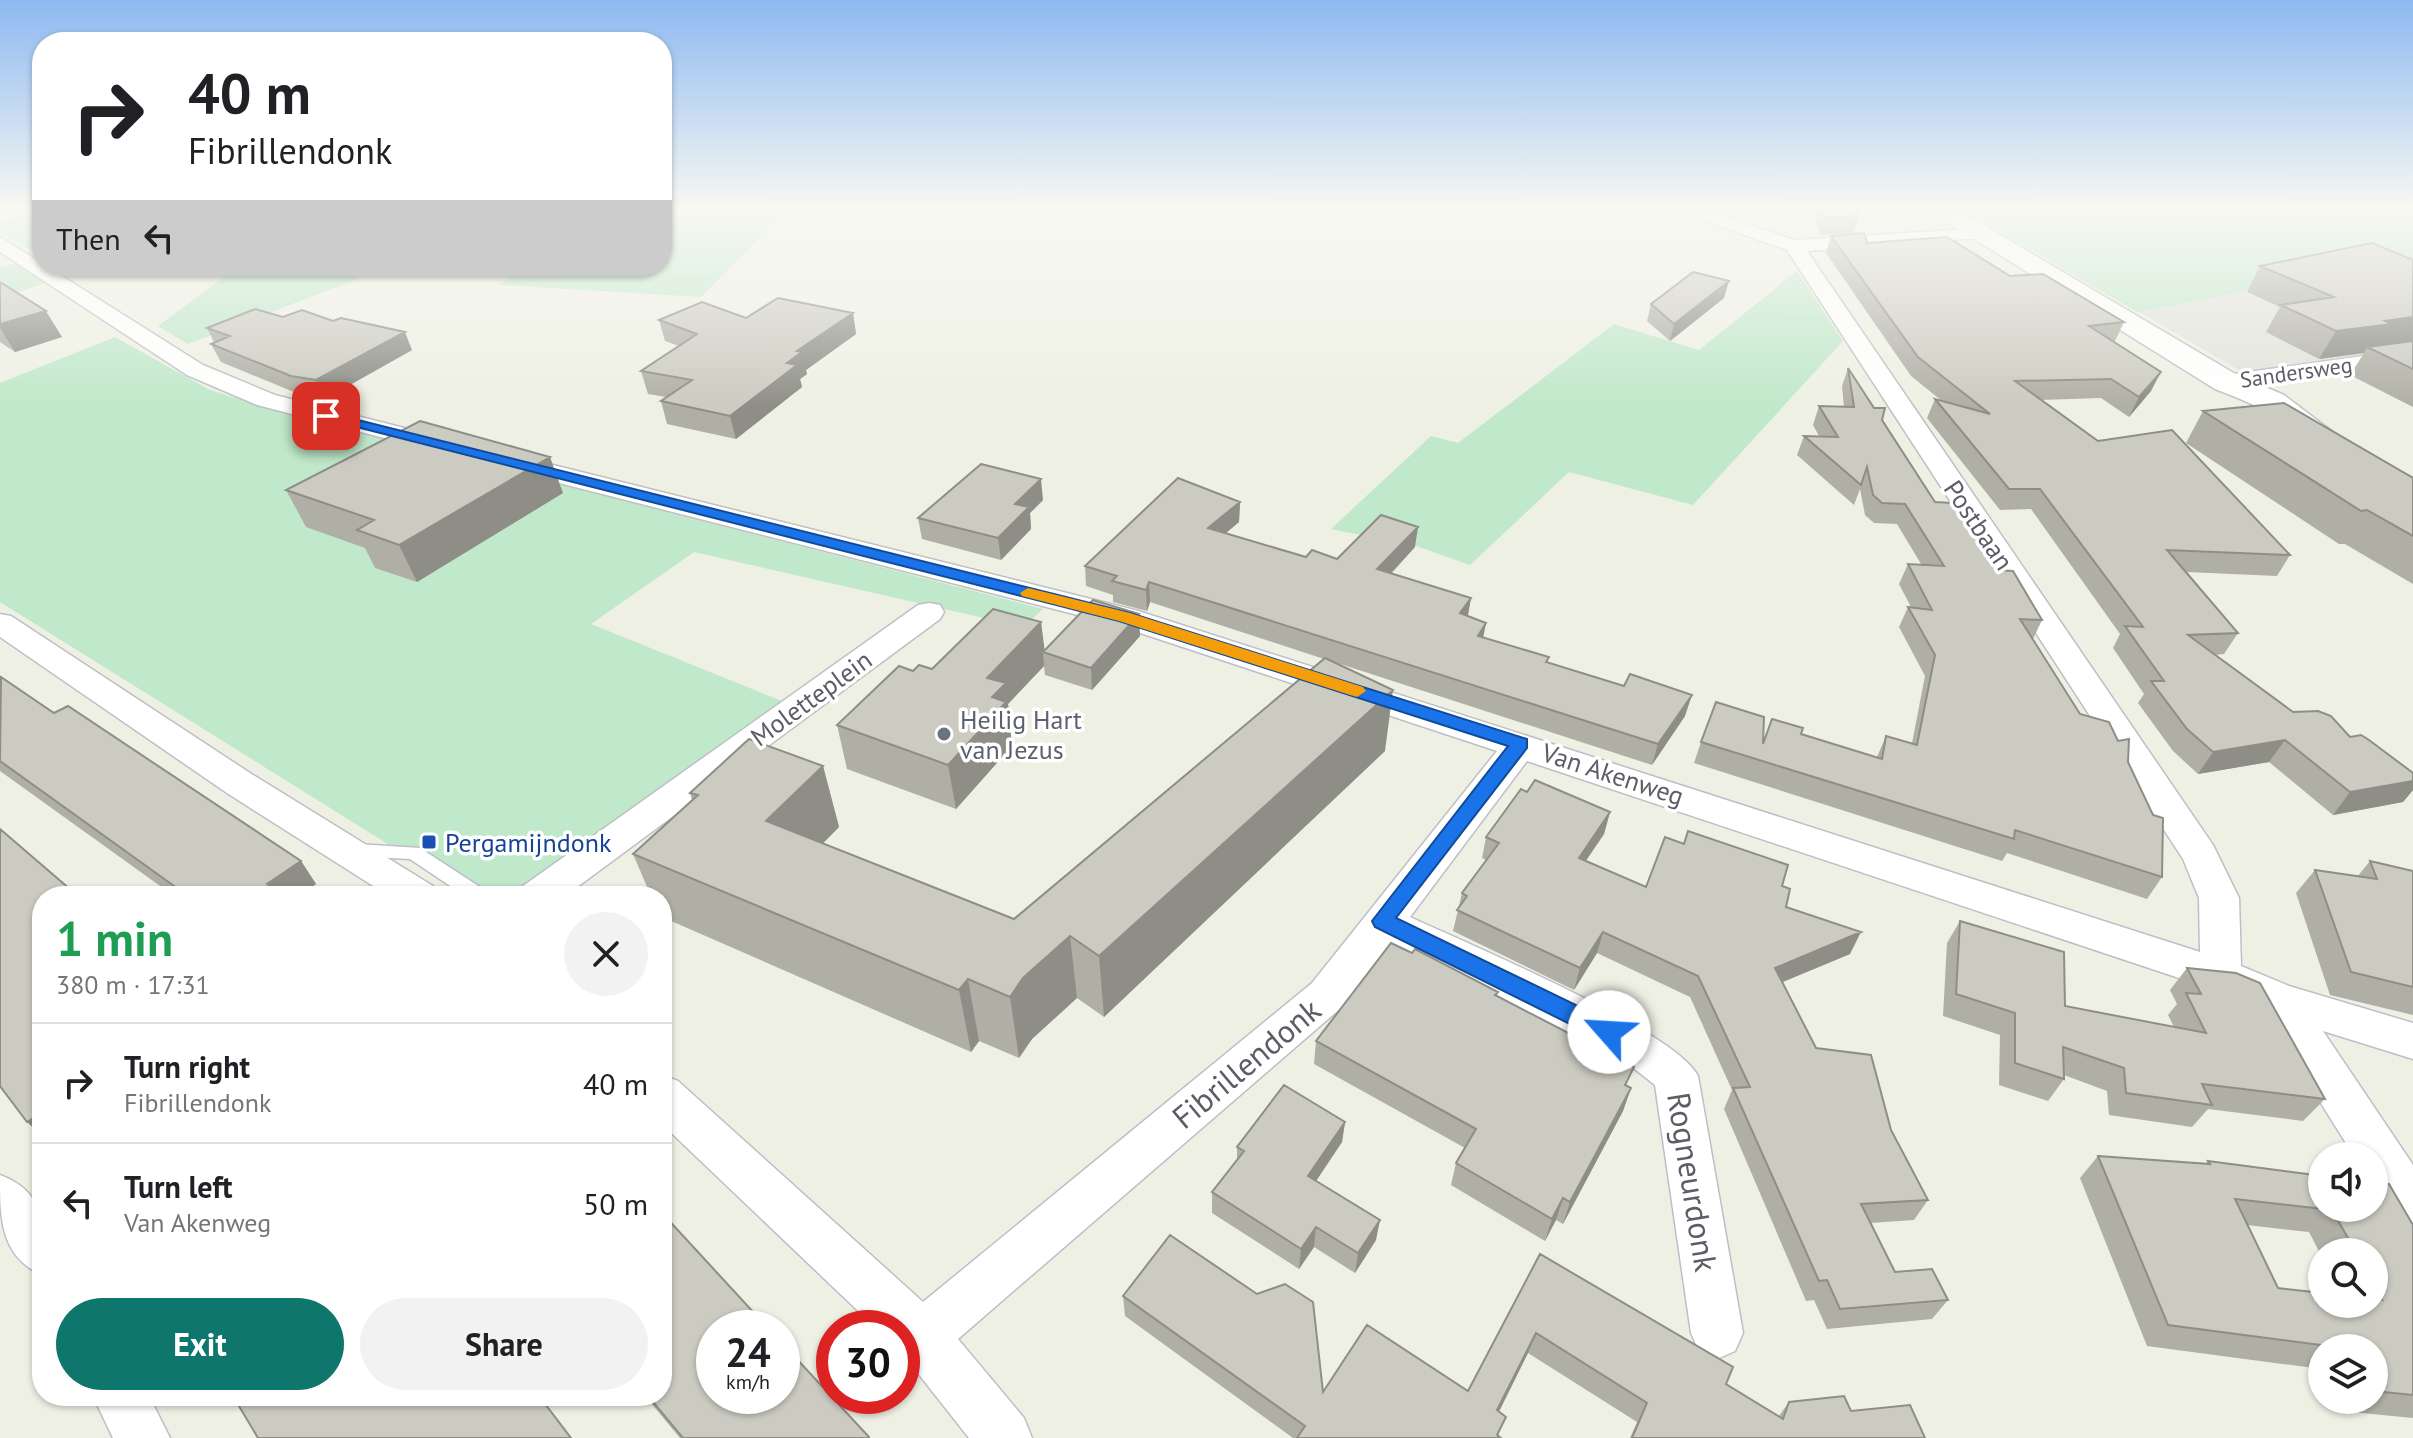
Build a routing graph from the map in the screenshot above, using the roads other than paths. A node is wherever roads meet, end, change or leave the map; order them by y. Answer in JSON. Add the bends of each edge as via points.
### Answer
{"nodes":[{"id":1,"x":1813,"y":274,"type":"edge"},
{"id":2,"x":2048,"y":274,"type":"edge"},
{"id":3,"x":51,"y":276,"type":"edge"},
{"id":4,"x":2413,"y":356,"type":"edge"},
{"id":5,"x":2226,"y":382,"type":"junction"},
{"id":6,"x":2340,"y":450,"type":"edge"},
{"id":7,"x":929,"y":612,"type":"dead end"},
{"id":8,"x":0,"y":623,"type":"edge"},
{"id":9,"x":14,"y":651,"type":"edge"},
{"id":10,"x":1521,"y":744,"type":"junction"},
{"id":11,"x":351,"y":851,"type":"junction"},
{"id":12,"x":404,"y":886,"type":"edge"},
{"id":13,"x":464,"y":886,"type":"edge"},
{"id":14,"x":551,"y":886,"type":"edge"},
{"id":15,"x":1382,"y":921,"type":"junction"},
{"id":16,"x":2221,"y":975,"type":"junction"},
{"id":17,"x":2279,"y":1000,"type":"junction"},
{"id":18,"x":2413,"y":1041,"type":"edge"},
{"id":19,"x":672,"y":1104,"type":"edge"},
{"id":20,"x":0,"y":1197,"type":"edge"},
{"id":21,"x":2413,"y":1207,"type":"edge"},
{"id":22,"x":32,"y":1232,"type":"edge"},
{"id":23,"x":1717,"y":1333,"type":"dead end"},
{"id":24,"x":922,"y":1336,"type":"junction"},
{"id":25,"x":125,"y":1406,"type":"edge"},
{"id":26,"x":142,"y":1438,"type":"edge"},
{"id":27,"x":1004,"y":1438,"type":"edge"}],
"edges":[{"from":1,"to":16,"type":"street","name":"Postbaan","via":[[2200,855],[2219,898]]},
{"from":2,"to":5,"type":"street"},
{"from":3,"to":10,"type":"street","name":"Van Akenweg","via":[[195,370],[266,400],[1124,617]]},
{"from":4,"to":5,"type":"street","name":"Sandersweg"},
{"from":5,"to":6,"type":"street","via":[[2255,406]]},
{"from":7,"to":14,"type":"street","name":"Moletteplein"},
{"from":8,"to":9,"type":"street"},
{"from":9,"to":11,"type":"street"},
{"from":10,"to":15,"type":"street","name":"Fibrillendonk"},
{"from":10,"to":16,"type":"street","name":"Van Akenweg"},
{"from":11,"to":12,"type":"street"},
{"from":11,"to":13,"type":"lane","via":[[414,853]]},
{"from":15,"to":23,"type":"street","name":"Rogneurdonk","via":[[1637,1046],[1676,1076]]},
{"from":15,"to":24,"type":"street","name":"Fibrillendonk","via":[[1327,995]]},
{"from":16,"to":17,"type":"street","name":"Van Akenweg"},
{"from":17,"to":18,"type":"street","name":"Van Akenweg"},
{"from":17,"to":21,"type":"street"},
{"from":19,"to":24,"type":"street"},
{"from":20,"to":22,"type":"street"},
{"from":24,"to":27,"type":"street"},
{"from":25,"to":26,"type":"street"}]}
